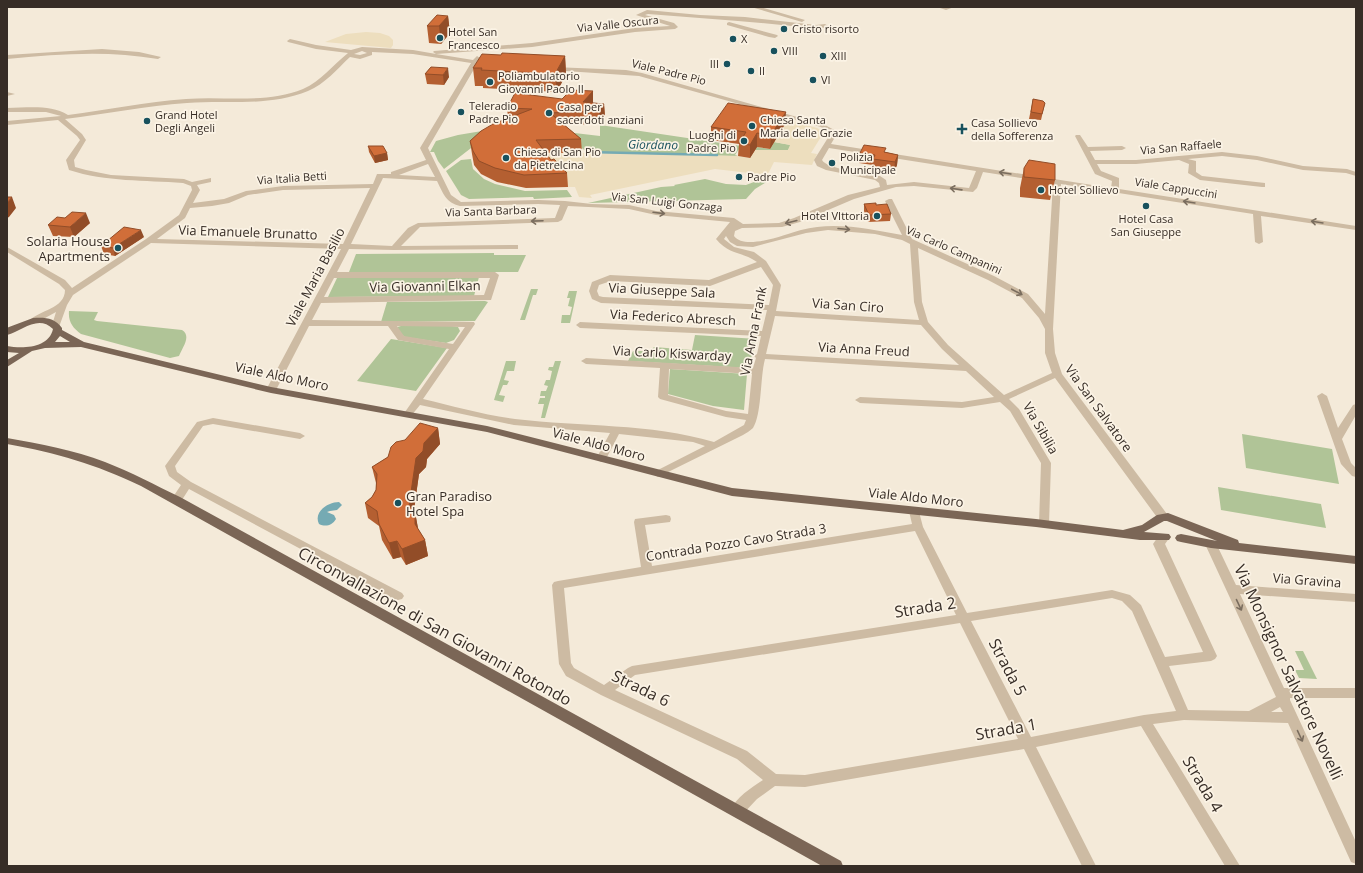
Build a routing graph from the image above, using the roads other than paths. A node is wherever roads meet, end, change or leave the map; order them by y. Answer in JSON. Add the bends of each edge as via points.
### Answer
{"nodes":[{"id":1,"x":754,"y":7,"type":"edge"},
{"id":2,"x":940,"y":7,"type":"edge"},
{"id":3,"x":950,"y":7,"type":"edge"},
{"id":4,"x":700,"y":17,"type":"junction"},
{"id":5,"x":775,"y":36,"type":"dead end"},
{"id":6,"x":290,"y":40,"type":"dead end"},
{"id":7,"x":312,"y":41,"type":"dead end"},
{"id":8,"x":338,"y":46,"type":"dead end"},
{"id":9,"x":484,"y":49,"type":"junction"},
{"id":10,"x":351,"y":53,"type":"junction"},
{"id":11,"x":364,"y":55,"type":"junction"},
{"id":12,"x":428,"y":55,"type":"junction"},
{"id":13,"x":7,"y":57,"type":"edge"},
{"id":14,"x":158,"y":57,"type":"dead end"},
{"id":15,"x":474,"y":62,"type":"junction"},
{"id":16,"x":495,"y":65,"type":"edge"},
{"id":17,"x":338,"y":66,"type":"junction"},
{"id":18,"x":547,"y":69,"type":"edge"},
{"id":19,"x":7,"y":110,"type":"edge"},
{"id":20,"x":64,"y":118,"type":"junction"},
{"id":21,"x":7,"y":123,"type":"edge"},
{"id":22,"x":1078,"y":136,"type":"dead end"},
{"id":23,"x":827,"y":146,"type":"junction"},
{"id":24,"x":1122,"y":148,"type":"dead end"},
{"id":25,"x":1085,"y":149,"type":"junction"},
{"id":26,"x":1173,"y":158,"type":"junction"},
{"id":27,"x":430,"y":161,"type":"junction"},
{"id":28,"x":1092,"y":162,"type":"junction"},
{"id":29,"x":981,"y":169,"type":"junction"},
{"id":30,"x":1356,"y":174,"type":"edge"},
{"id":31,"x":383,"y":176,"type":"junction"},
{"id":32,"x":438,"y":176,"type":"junction"},
{"id":33,"x":208,"y":180,"type":"dead end"},
{"id":34,"x":1057,"y":181,"type":"junction"},
{"id":35,"x":191,"y":184,"type":"junction"},
{"id":36,"x":1262,"y":185,"type":"dead end"},
{"id":37,"x":376,"y":186,"type":"junction"},
{"id":38,"x":884,"y":187,"type":"junction"},
{"id":39,"x":1115,"y":190,"type":"junction"},
{"id":40,"x":889,"y":201,"type":"dead end"},
{"id":41,"x":565,"y":203,"type":"junction"},
{"id":42,"x":188,"y":206,"type":"junction"},
{"id":43,"x":1257,"y":212,"type":"junction"},
{"id":44,"x":734,"y":220,"type":"junction"},
{"id":45,"x":741,"y":226,"type":"junction"},
{"id":46,"x":1356,"y":228,"type":"edge"},
{"id":47,"x":149,"y":241,"type":"junction"},
{"id":48,"x":912,"y":242,"type":"junction"},
{"id":49,"x":1259,"y":242,"type":"dead end"},
{"id":50,"x":346,"y":247,"type":"junction"},
{"id":51,"x":515,"y":247,"type":"dead end"},
{"id":52,"x":394,"y":248,"type":"junction"},
{"id":53,"x":7,"y":249,"type":"edge"},
{"id":54,"x":763,"y":263,"type":"junction"},
{"id":55,"x":330,"y":275,"type":"junction"},
{"id":56,"x":70,"y":293,"type":"junction"},
{"id":57,"x":318,"y":300,"type":"junction"},
{"id":58,"x":63,"y":305,"type":"junction"},
{"id":59,"x":771,"y":311,"type":"junction"},
{"id":60,"x":33,"y":321,"type":"junction"},
{"id":61,"x":306,"y":323,"type":"junction"},
{"id":62,"x":924,"y":323,"type":"junction"},
{"id":63,"x":391,"y":324,"type":"junction"},
{"id":64,"x":580,"y":325,"type":"dead end"},
{"id":65,"x":57,"y":328,"type":"junction"},
{"id":66,"x":1049,"y":329,"type":"junction"},
{"id":67,"x":8,"y":331,"type":"edge"},
{"id":68,"x":766,"y":334,"type":"junction"},
{"id":69,"x":81,"y":344,"type":"junction"},
{"id":70,"x":43,"y":346,"type":"junction"},
{"id":71,"x":456,"y":347,"type":"junction"},
{"id":72,"x":7,"y":350,"type":"edge"},
{"id":73,"x":30,"y":350,"type":"junction"},
{"id":74,"x":760,"y":356,"type":"junction"},
{"id":75,"x":586,"y":361,"type":"dead end"},
{"id":76,"x":7,"y":364,"type":"edge"},
{"id":77,"x":665,"y":366,"type":"junction"},
{"id":78,"x":968,"y":368,"type":"junction"},
{"id":79,"x":756,"y":371,"type":"junction"},
{"id":80,"x":1057,"y":374,"type":"junction"},
{"id":81,"x":271,"y":390,"type":"junction"},
{"id":82,"x":1322,"y":396,"type":"dead end"},
{"id":83,"x":1004,"y":398,"type":"junction"},
{"id":84,"x":860,"y":400,"type":"dead end"},
{"id":85,"x":416,"y":401,"type":"junction"},
{"id":86,"x":1356,"y":407,"type":"edge"},
{"id":87,"x":408,"y":414,"type":"junction"},
{"id":88,"x":752,"y":418,"type":"junction"},
{"id":89,"x":616,"y":430,"type":"junction"},
{"id":90,"x":300,"y":436,"type":"dead end"},
{"id":91,"x":1337,"y":439,"type":"junction"},
{"id":92,"x":7,"y":441,"type":"edge"},
{"id":93,"x":714,"y":445,"type":"junction"},
{"id":94,"x":601,"y":459,"type":"junction"},
{"id":95,"x":658,"y":474,"type":"junction"},
{"id":96,"x":1356,"y":474,"type":"edge"},
{"id":97,"x":187,"y":484,"type":"junction"},
{"id":98,"x":176,"y":500,"type":"junction"},
{"id":99,"x":914,"y":511,"type":"junction"},
{"id":100,"x":1164,"y":517,"type":"junction"},
{"id":101,"x":666,"y":518,"type":"dead end"},
{"id":102,"x":1177,"y":520,"type":"junction"},
{"id":103,"x":1044,"y":524,"type":"junction"},
{"id":104,"x":1154,"y":524,"type":"junction"},
{"id":105,"x":918,"y":527,"type":"junction"},
{"id":106,"x":1117,"y":534,"type":"junction"},
{"id":107,"x":1164,"y":537,"type":"junction"},
{"id":108,"x":1181,"y":538,"type":"junction"},
{"id":109,"x":1211,"y":544,"type":"junction"},
{"id":110,"x":1250,"y":549,"type":"junction"},
{"id":111,"x":1356,"y":560,"type":"edge"},
{"id":112,"x":647,"y":570,"type":"junction"},
{"id":113,"x":558,"y":585,"type":"joint"},
{"id":114,"x":1232,"y":589,"type":"junction"},
{"id":115,"x":398,"y":596,"type":"dead end"},
{"id":116,"x":1356,"y":598,"type":"edge"},
{"id":117,"x":962,"y":617,"type":"junction"},
{"id":118,"x":1161,"y":662,"type":"junction"},
{"id":119,"x":605,"y":690,"type":"junction"},
{"id":120,"x":1356,"y":693,"type":"edge"},
{"id":121,"x":1282,"y":696,"type":"junction"},
{"id":122,"x":1184,"y":715,"type":"junction"},
{"id":123,"x":1250,"y":717,"type":"junction"},
{"id":124,"x":1292,"y":718,"type":"junction"},
{"id":125,"x":1144,"y":720,"type":"junction"},
{"id":126,"x":1028,"y":742,"type":"junction"},
{"id":127,"x":773,"y":780,"type":"junction"},
{"id":128,"x":738,"y":811,"type":"junction"},
{"id":129,"x":1356,"y":857,"type":"edge"},
{"id":130,"x":836,"y":866,"type":"edge"},
{"id":131,"x":1089,"y":866,"type":"edge"},
{"id":132,"x":1233,"y":866,"type":"edge"}],
"edges":[{"from":1,"to":4,"type":"street","name":"Via Valle Oscura","via":[[826,26],[816,28],[745,19]]},
{"from":2,"to":3,"type":"street"},
{"from":4,"to":5,"type":"street"},
{"from":4,"to":9,"type":"street","name":"Via Valle Oscura","via":[[646,12],[639,15],[675,27]]},
{"from":6,"to":10,"type":"street","via":[[316,47],[347,50]]},
{"from":7,"to":8,"type":"street","via":[[311,44]]},
{"from":9,"to":12,"type":"street","name":"Via Valle Oscura"},
{"from":9,"to":15,"type":"street"},
{"from":10,"to":11,"type":"street","via":[[359,50]]},
{"from":10,"to":11,"type":"street","via":[[352,57]]},
{"from":10,"to":17,"type":"street"},
{"from":11,"to":12,"type":"street","via":[[406,51]]},
{"from":11,"to":17,"type":"street"},
{"from":12,"to":15,"type":"street"},
{"from":13,"to":14,"type":"street","via":[[123,51]]},
{"from":15,"to":16,"type":"street"},
{"from":15,"to":27,"type":"street","name":"Via San Luigi Gonzaga","via":[[424,148]]},
{"from":17,"to":20,"type":"street","via":[[312,87],[288,95],[180,102]]},
{"from":18,"to":23,"type":"street","name":"Viale Padre Pio","via":[[626,72],[657,78],[823,126],[835,132]]},
{"from":19,"to":20,"type":"street","via":[[49,111],[63,113]]},
{"from":20,"to":21,"type":"street"},
{"from":20,"to":35,"type":"street","via":[[83,140],[70,160],[72,168],[99,175],[179,180]]},
{"from":22,"to":25,"type":"street"},
{"from":23,"to":29,"type":"street","name":"Viale Cappuccini"},
{"from":23,"to":38,"type":"street","via":[[818,160],[821,166],[877,178],[883,182]]},
{"from":24,"to":25,"type":"street"},
{"from":25,"to":28,"type":"street"},
{"from":26,"to":28,"type":"street","name":"Via San Raffaele","via":[[1136,162]]},
{"from":26,"to":30,"type":"street","name":"Via San Raffaele","via":[[1222,154]]},
{"from":26,"to":36,"type":"street","via":[[1193,163],[1192,173],[1200,178]]},
{"from":27,"to":31,"type":"street"},
{"from":27,"to":32,"type":"street","name":"Via San Luigi Gonzaga"},
{"from":28,"to":39,"type":"street","via":[[1098,172],[1116,180]]},
{"from":34,"to":29,"type":"street","name":"Viale Cappuccini","one_way":true},
{"from":29,"to":38,"type":"street","one_way":true,"via":[[974,188],[968,191],[910,184]]},
{"from":31,"to":32,"type":"street"},
{"from":31,"to":37,"type":"street","name":"Viale Maria Basilio"},
{"from":32,"to":41,"type":"street","name":"Via San Luigi Gonzaga","via":[[448,196],[460,204]]},
{"from":33,"to":35,"type":"street"},
{"from":34,"to":39,"type":"street","name":"Viale Cappuccini"},
{"from":34,"to":66,"type":"street","name":"Via San Salvatore"},
{"from":35,"to":42,"type":"street","via":[[196,190]]},
{"from":37,"to":42,"type":"street","name":"Via Italia Betti","via":[[283,188],[246,193],[212,204]]},
{"from":37,"to":50,"type":"street","name":"Viale Maria Basilio"},
{"from":38,"to":45,"type":"street","one_way":true,"via":[[779,225]]},
{"from":43,"to":39,"type":"street","name":"Viale Cappuccini","one_way":true},
{"from":40,"to":48,"type":"street"},
{"from":41,"to":44,"type":"street","name":"Via San Luigi Gonzaga","one_way":true,"via":[[629,207],[656,213]]},
{"from":41,"to":52,"type":"street","name":"Via Santa Barbara","one_way":true,"via":[[558,220],[418,226]]},
{"from":42,"to":47,"type":"street","via":[[182,216]]},
{"from":46,"to":43,"type":"street","name":"Viale Cappuccini","one_way":true},
{"from":43,"to":49,"type":"street"},
{"from":44,"to":45,"type":"street","name":"Via San Luigi Gonzaga"},
{"from":44,"to":54,"type":"street","name":"Via Anna Frank","via":[[720,239],[731,249],[751,254]]},
{"from":45,"to":48,"type":"street","name":"Via Carlo Campanini","one_way":true,"via":[[732,230],[730,236],[736,242],[748,245],[828,228],[875,232]]},
{"from":47,"to":50,"type":"street","name":"Via Emanuele Brunatto"},
{"from":47,"to":56,"type":"street"},
{"from":48,"to":62,"type":"street","via":[[918,302]]},
{"from":48,"to":66,"type":"street","name":"Via Carlo Campanini","one_way":true,"via":[[992,278],[1025,296],[1043,317]]},
{"from":50,"to":52,"type":"street","name":"Via Emanuele Brunatto"},
{"from":50,"to":55,"type":"street","name":"Viale Maria Basilio"},
{"from":51,"to":52,"type":"street","name":"Via Emanuele Brunatto"},
{"from":53,"to":56,"type":"street","via":[[62,282]]},
{"from":54,"to":59,"type":"street","name":"Via Anna Frank","via":[[776,285]]},
{"from":54,"to":59,"type":"street","name":"Via Giuseppe Sala","via":[[710,283],[610,278],[595,284],[593,291],[594,297],[601,300]]},
{"from":55,"to":57,"type":"street","name":"Viale Maria Basilio"},
{"from":55,"to":57,"type":"street","name":"Via Giovanni Elkan","via":[[495,275],[488,298]]},
{"from":56,"to":58,"type":"street"},
{"from":57,"to":61,"type":"street","name":"Viale Maria Basilio"},
{"from":58,"to":60,"type":"street"},
{"from":58,"to":65,"type":"street"},
{"from":59,"to":62,"type":"street","name":"Via San Ciro"},
{"from":59,"to":68,"type":"street","name":"Via Anna Frank"},
{"from":60,"to":65,"type":"main road","name":"Viale Aldo Moro","via":[[50,322]]},
{"from":60,"to":67,"type":"main road"},
{"from":61,"to":63,"type":"street"},
{"from":61,"to":81,"type":"street","name":"Viale Maria Basilio"},
{"from":62,"to":78,"type":"street"},
{"from":63,"to":71,"type":"street","via":[[401,338]]},
{"from":63,"to":71,"type":"street","via":[[471,324]]},
{"from":64,"to":68,"type":"street","name":"Via Federico Abresch"},
{"from":65,"to":69,"type":"main road","name":"Viale Aldo Moro"},
{"from":65,"to":70,"type":"main road","via":[[50,341]]},
{"from":66,"to":80,"type":"street","name":"Via San Salvatore","via":[[1050,353]]},
{"from":68,"to":74,"type":"street","name":"Via Anna Frank"},
{"from":69,"to":70,"type":"main road","name":"Viale Aldo Moro"},
{"from":69,"to":81,"type":"main road","name":"Viale Aldo Moro"},
{"from":70,"to":73,"type":"main road"},
{"from":71,"to":85,"type":"street"},
{"from":72,"to":73,"type":"main road"},
{"from":73,"to":76,"type":"main road"},
{"from":74,"to":78,"type":"street","name":"Via Anna Freud"},
{"from":74,"to":79,"type":"street","name":"Via Anna Frank"},
{"from":75,"to":77,"type":"street","name":"Via Carlo Kiswarday"},
{"from":77,"to":79,"type":"street","name":"Via Carlo Kiswarday"},
{"from":77,"to":88,"type":"street","via":[[663,397],[726,414]]},
{"from":78,"to":83,"type":"street"},
{"from":79,"to":88,"type":"street","name":"Via Anna Frank"},
{"from":80,"to":83,"type":"street"},
{"from":80,"to":100,"type":"street","name":"Via San Salvatore"},
{"from":81,"to":87,"type":"main road","name":"Viale Aldo Moro"},
{"from":82,"to":91,"type":"street"},
{"from":83,"to":84,"type":"street","name":"Via Sibilia","via":[[962,405]]},
{"from":83,"to":103,"type":"street","name":"Via Sibilia","via":[[1014,408],[1046,463]]},
{"from":85,"to":87,"type":"street"},
{"from":85,"to":89,"type":"street","via":[[514,422]]},
{"from":86,"to":91,"type":"street"},
{"from":87,"to":94,"type":"main road","name":"Viale Aldo Moro","via":[[484,428]]},
{"from":88,"to":93,"type":"street","via":[[748,427]]},
{"from":89,"to":93,"type":"street","via":[[694,439]]},
{"from":89,"to":94,"type":"street"},
{"from":90,"to":97,"type":"street","via":[[213,421],[200,424],[170,466],[173,474]]},
{"from":91,"to":96,"type":"street","via":[[1346,464]]},
{"from":92,"to":98,"type":"main road","name":"Circonvallazione di San Giovanni Rotondo","via":[[91,460],[126,474]]},
{"from":93,"to":95,"type":"street"},
{"from":94,"to":95,"type":"main road","name":"Viale Aldo Moro"},
{"from":95,"to":99,"type":"main road","name":"Viale Aldo Moro","via":[[732,492]]},
{"from":97,"to":98,"type":"street"},
{"from":97,"to":115,"type":"street"},
{"from":98,"to":128,"type":"main road","name":"Circonvallazione di San Giovanni Rotondo"},
{"from":99,"to":103,"type":"main road","name":"Viale Aldo Moro"},
{"from":99,"to":105,"type":"street","name":"Strada 5"},
{"from":100,"to":102,"type":"main road","name":"Viale Aldo Moro"},
{"from":100,"to":104,"type":"main road","name":"Viale Aldo Moro","via":[[1157,519]]},
{"from":101,"to":112,"type":"street","via":[[639,522]]},
{"from":102,"to":108,"type":"main road","via":[[1186,530]]},
{"from":102,"to":110,"type":"main road","name":"Viale Aldo Moro"},
{"from":103,"to":106,"type":"main road","name":"Viale Aldo Moro"},
{"from":104,"to":106,"type":"main road","name":"Viale Aldo Moro"},
{"from":104,"to":107,"type":"main road","via":[[1156,531]]},
{"from":105,"to":112,"type":"street","name":"Contrada Pozzo Cavo Strada 3"},
{"from":105,"to":117,"type":"street","name":"Strada 5"},
{"from":106,"to":107,"type":"main road","name":"Viale Aldo Moro"},
{"from":107,"to":108,"type":"main road","name":"Viale Aldo Moro"},
{"from":107,"to":118,"type":"street","via":[[1159,544],[1211,656]]},
{"from":108,"to":109,"type":"main road","name":"Viale Aldo Moro"},
{"from":109,"to":110,"type":"main road","name":"Viale Aldo Moro"},
{"from":109,"to":114,"type":"street","name":"Via Monsignor Salvatore Novelli"},
{"from":110,"to":111,"type":"main road","name":"Viale Aldo Moro"},
{"from":112,"to":113,"type":"street","name":"Contrada Pozzo Cavo Strada 3"},
{"from":113,"to":119,"type":"street","name":"Strada 6","via":[[565,664],[570,672]]},
{"from":114,"to":116,"type":"street","name":"Via Gravina"},
{"from":114,"to":121,"type":"street","name":"Via Monsignor Salvatore Novelli","one_way":true},
{"from":117,"to":118,"type":"street","name":"Strada 2","via":[[1112,594],[1126,598],[1137,608]]},
{"from":117,"to":119,"type":"street","name":"Strada 2","via":[[632,671]]},
{"from":117,"to":126,"type":"street","name":"Strada 5"},
{"from":118,"to":122,"type":"street","name":"Strada 2"},
{"from":119,"to":127,"type":"street","name":"Strada 6","via":[[742,755]]},
{"from":120,"to":121,"type":"street"},
{"from":121,"to":123,"type":"street"},
{"from":121,"to":124,"type":"street","name":"Via Monsignor Salvatore Novelli"},
{"from":122,"to":123,"type":"street","name":"Strada 1"},
{"from":122,"to":125,"type":"street","name":"Strada 1"},
{"from":123,"to":124,"type":"street","name":"Strada 1"},
{"from":124,"to":129,"type":"street","name":"Via Monsignor Salvatore Novelli","one_way":true},
{"from":125,"to":126,"type":"street","name":"Strada 1"},
{"from":125,"to":132,"type":"street","name":"Strada 4"},
{"from":126,"to":127,"type":"street","name":"Strada 1","via":[[805,781]]},
{"from":126,"to":131,"type":"street","name":"Strada 5"},
{"from":127,"to":128,"type":"street","via":[[752,795]]},
{"from":128,"to":130,"type":"main road","name":"Circonvallazione di San Giovanni Rotondo"}]}
